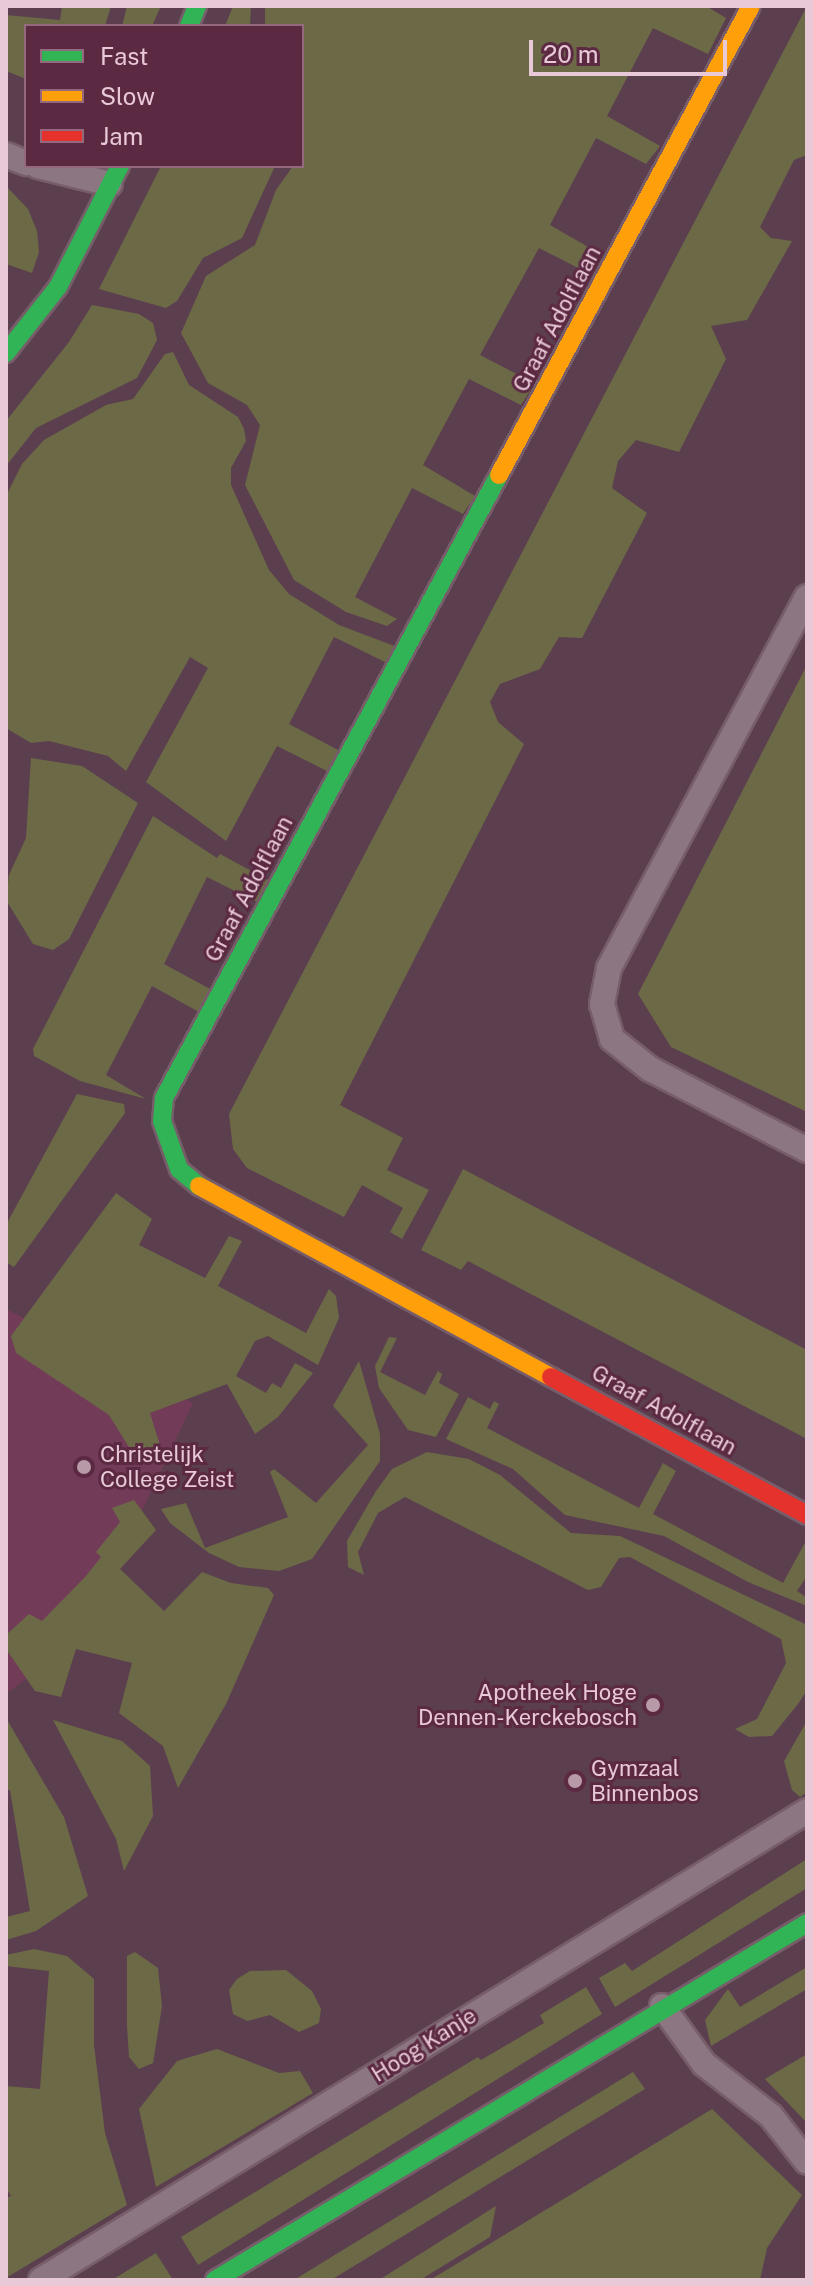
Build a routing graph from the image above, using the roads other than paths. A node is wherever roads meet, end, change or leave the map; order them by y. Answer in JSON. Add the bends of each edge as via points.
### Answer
{"nodes":[{"id":1,"x":751,"y":6,"type":"edge"},
{"id":2,"x":55,"y":168,"type":"edge"},
{"id":3,"x":115,"y":175,"type":"edge"},
{"id":4,"x":6,"y":353,"type":"edge"},
{"id":5,"x":807,"y":597,"type":"edge"},
{"id":6,"x":807,"y":1150,"type":"edge"},
{"id":7,"x":807,"y":1515,"type":"edge"},
{"id":8,"x":807,"y":1811,"type":"edge"},
{"id":9,"x":807,"y":1923,"type":"edge"},
{"id":10,"x":662,"y":2006,"type":"junction"},
{"id":11,"x":807,"y":2162,"type":"edge"},
{"id":12,"x":41,"y":2280,"type":"edge"},
{"id":13,"x":215,"y":2280,"type":"edge"}],
"edges":[{"from":1,"to":7,"type":"street","name":"Graaf Adolflaan","via":[[164,1098],[162,1121],[179,1169],[204,1190]]},
{"from":2,"to":3,"type":"street"},
{"from":3,"to":4,"type":"street","via":[[58,287]]},
{"from":5,"to":6,"type":"street","via":[[609,968],[602,1004],[612,1039],[650,1069]]},
{"from":8,"to":12,"type":"street","name":"Hoog Kanje"},
{"from":9,"to":10,"type":"street"},
{"from":10,"to":11,"type":"street","via":[[704,2064],[771,2116]]},
{"from":10,"to":13,"type":"street"}]}
